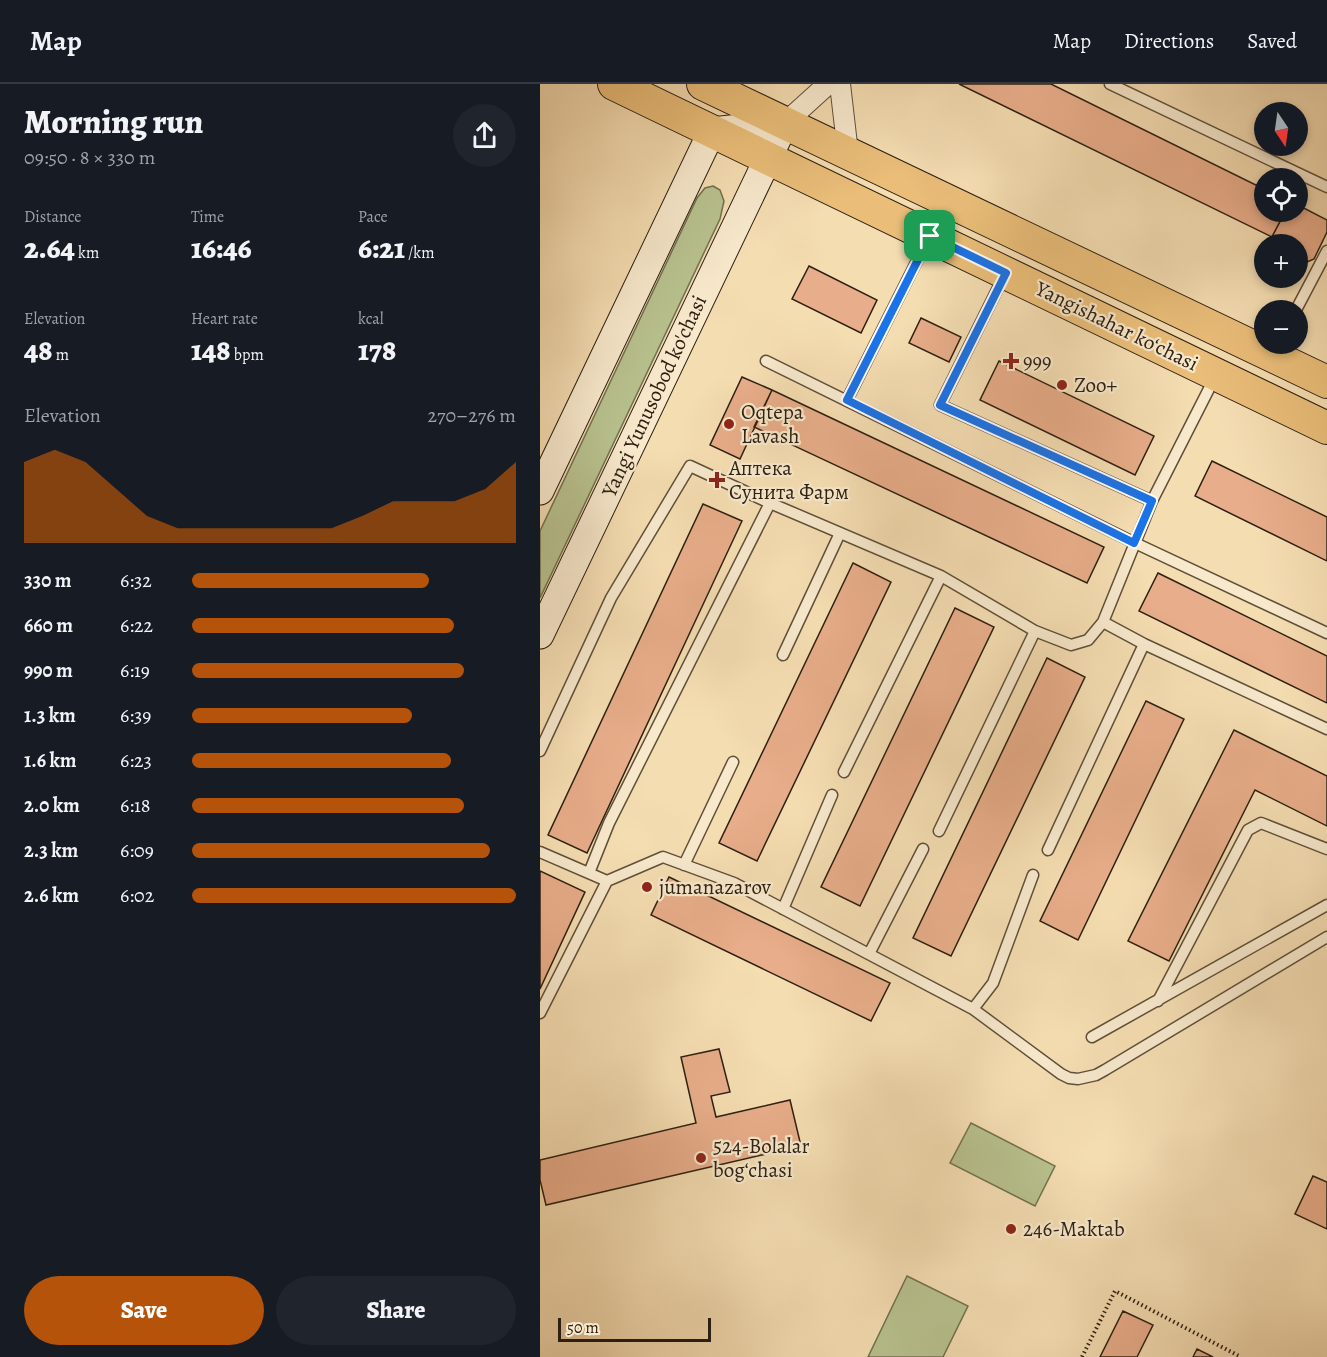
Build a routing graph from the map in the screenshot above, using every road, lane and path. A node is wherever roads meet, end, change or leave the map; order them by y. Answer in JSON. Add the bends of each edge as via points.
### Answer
{"nodes":[{"id":1,"x":614,"y":84,"type":"edge"},
{"id":2,"x":703,"y":84,"type":"edge"},
{"id":3,"x":828,"y":84,"type":"edge"},
{"id":4,"x":840,"y":84,"type":"edge"},
{"id":5,"x":1110,"y":84,"type":"edge"},
{"id":6,"x":784,"y":123,"type":"junction"},
{"id":7,"x":712,"y":131,"type":"junction"},
{"id":8,"x":848,"y":153,"type":"junction"},
{"id":9,"x":768,"y":158,"type":"junction"},
{"id":10,"x":1327,"y":187,"type":"edge"},
{"id":11,"x":930,"y":236,"type":"junction"},
{"id":12,"x":1327,"y":251,"type":"edge"},
{"id":13,"x":1006,"y":273,"type":"junction"},
{"id":14,"x":1301,"y":300,"type":"edge"},
{"id":15,"x":1175,"y":310,"type":"junction"},
{"id":16,"x":1254,"y":342,"type":"edge"},
{"id":17,"x":1157,"y":346,"type":"junction"},
{"id":18,"x":1282,"y":354,"type":"edge"},
{"id":19,"x":766,"y":361,"type":"dead end"},
{"id":20,"x":1216,"y":374,"type":"junction"},
{"id":21,"x":1327,"y":382,"type":"edge"},
{"id":22,"x":847,"y":400,"type":"junction"},
{"id":23,"x":1327,"y":428,"type":"edge"},
{"id":24,"x":542,"y":482,"type":"edge"},
{"id":25,"x":1152,"y":501,"type":"junction"},
{"id":26,"x":770,"y":503,"type":"junction"},
{"id":27,"x":840,"y":533,"type":"junction"},
{"id":28,"x":1134,"y":543,"type":"junction"},
{"id":29,"x":941,"y":576,"type":"junction"},
{"id":30,"x":1102,"y":622,"type":"junction"},
{"id":31,"x":1035,"y":631,"type":"junction"},
{"id":32,"x":1327,"y":633,"type":"edge"},
{"id":33,"x":540,"y":635,"type":"edge"},
{"id":34,"x":1144,"y":644,"type":"junction"},
{"id":35,"x":783,"y":655,"type":"dead end"},
{"id":36,"x":1327,"y":729,"type":"edge"},
{"id":37,"x":540,"y":751,"type":"edge"},
{"id":38,"x":733,"y":762,"type":"dead end"},
{"id":39,"x":844,"y":772,"type":"dead end"},
{"id":40,"x":832,"y":795,"type":"dead end"},
{"id":41,"x":939,"y":831,"type":"dead end"},
{"id":42,"x":923,"y":849,"type":"dead end"},
{"id":43,"x":1327,"y":849,"type":"edge"},
{"id":44,"x":1048,"y":850,"type":"dead end"},
{"id":45,"x":540,"y":852,"type":"edge"},
{"id":46,"x":684,"y":865,"type":"junction"},
{"id":47,"x":589,"y":873,"type":"junction"},
{"id":48,"x":1033,"y":876,"type":"dead end"},
{"id":49,"x":607,"y":881,"type":"junction"},
{"id":50,"x":1327,"y":906,"type":"edge"},
{"id":51,"x":783,"y":909,"type":"junction"},
{"id":52,"x":1327,"y":937,"type":"edge"},
{"id":53,"x":870,"y":954,"type":"junction"},
{"id":54,"x":1158,"y":1001,"type":"junction"},
{"id":55,"x":973,"y":1009,"type":"junction"},
{"id":56,"x":540,"y":1013,"type":"edge"},
{"id":57,"x":1092,"y":1037,"type":"dead end"},
{"id":58,"x":1082,"y":1357,"type":"edge"},
{"id":59,"x":1241,"y":1357,"type":"edge"}],
"edges":[{"from":1,"to":7,"type":"main road","name":"Yangishahar ko‘chasi"},
{"from":2,"to":6,"type":"main road","name":"Yangishahar ko‘chasi"},
{"from":3,"to":6,"type":"street"},
{"from":4,"to":8,"type":"street"},
{"from":5,"to":10,"type":"lane"},
{"from":6,"to":7,"type":"main road"},
{"from":6,"to":8,"type":"main road","name":"Yangishahar ko‘chasi"},
{"from":6,"to":9,"type":"main road","name":"Yangi Yunusobod ko'chasi"},
{"from":7,"to":9,"type":"main road","name":"Yangishahar ko‘chasi"},
{"from":7,"to":24,"type":"main road"},
{"from":8,"to":15,"type":"main road","name":"Yangishahar ko‘chasi"},
{"from":9,"to":11,"type":"main road","name":"Yangishahar ko‘chasi"},
{"from":9,"to":33,"type":"main road","name":"Yangi Yunusobod ko'chasi"},
{"from":11,"to":13,"type":"main road","name":"Yangishahar ko‘chasi"},
{"from":11,"to":22,"type":"lane"},
{"from":12,"to":14,"type":"lane"},
{"from":13,"to":17,"type":"main road","name":"Yangishahar ko‘chasi"},
{"from":13,"to":25,"type":"lane","via":[[940,405]]},
{"from":15,"to":16,"type":"main road","name":"Yangishahar ko‘chasi"},
{"from":15,"to":17,"type":"main road","via":[[1162,312],[1154,320],[1152,333]]},
{"from":17,"to":20,"type":"main road","name":"Yangishahar ko‘chasi"},
{"from":18,"to":21,"type":"main road","name":"Yangishahar ko‘chasi"},
{"from":19,"to":22,"type":"lane"},
{"from":20,"to":23,"type":"main road","name":"Yangishahar ko‘chasi"},
{"from":20,"to":25,"type":"lane"},
{"from":22,"to":28,"type":"lane"},
{"from":25,"to":28,"type":"lane"},
{"from":26,"to":27,"type":"lane"},
{"from":26,"to":37,"type":"lane","via":[[690,466],[611,598]]},
{"from":26,"to":47,"type":"lane","via":[[609,823]]},
{"from":27,"to":29,"type":"lane"},
{"from":27,"to":35,"type":"lane"},
{"from":28,"to":30,"type":"lane"},
{"from":28,"to":32,"type":"lane"},
{"from":29,"to":31,"type":"lane"},
{"from":29,"to":39,"type":"lane"},
{"from":30,"to":31,"type":"lane","via":[[1088,640],[1071,645]]},
{"from":30,"to":34,"type":"lane"},
{"from":31,"to":41,"type":"lane"},
{"from":34,"to":36,"type":"lane"},
{"from":34,"to":44,"type":"lane"},
{"from":38,"to":46,"type":"lane"},
{"from":40,"to":51,"type":"lane"},
{"from":42,"to":53,"type":"lane"},
{"from":43,"to":54,"type":"lane","via":[[1261,823],[1248,830]]},
{"from":45,"to":47,"type":"lane"},
{"from":46,"to":49,"type":"lane","via":[[663,857]]},
{"from":46,"to":51,"type":"lane","via":[[734,883]]},
{"from":47,"to":49,"type":"lane"},
{"from":48,"to":55,"type":"lane","via":[[993,983]]},
{"from":49,"to":56,"type":"lane"},
{"from":50,"to":54,"type":"lane"},
{"from":51,"to":53,"type":"lane"},
{"from":52,"to":55,"type":"lane","via":[[1105,1070],[1087,1077],[1069,1078],[1061,1074]]},
{"from":53,"to":55,"type":"lane"},
{"from":54,"to":57,"type":"lane"},
{"from":58,"to":59,"type":"path","via":[[1114,1292]]}]}
